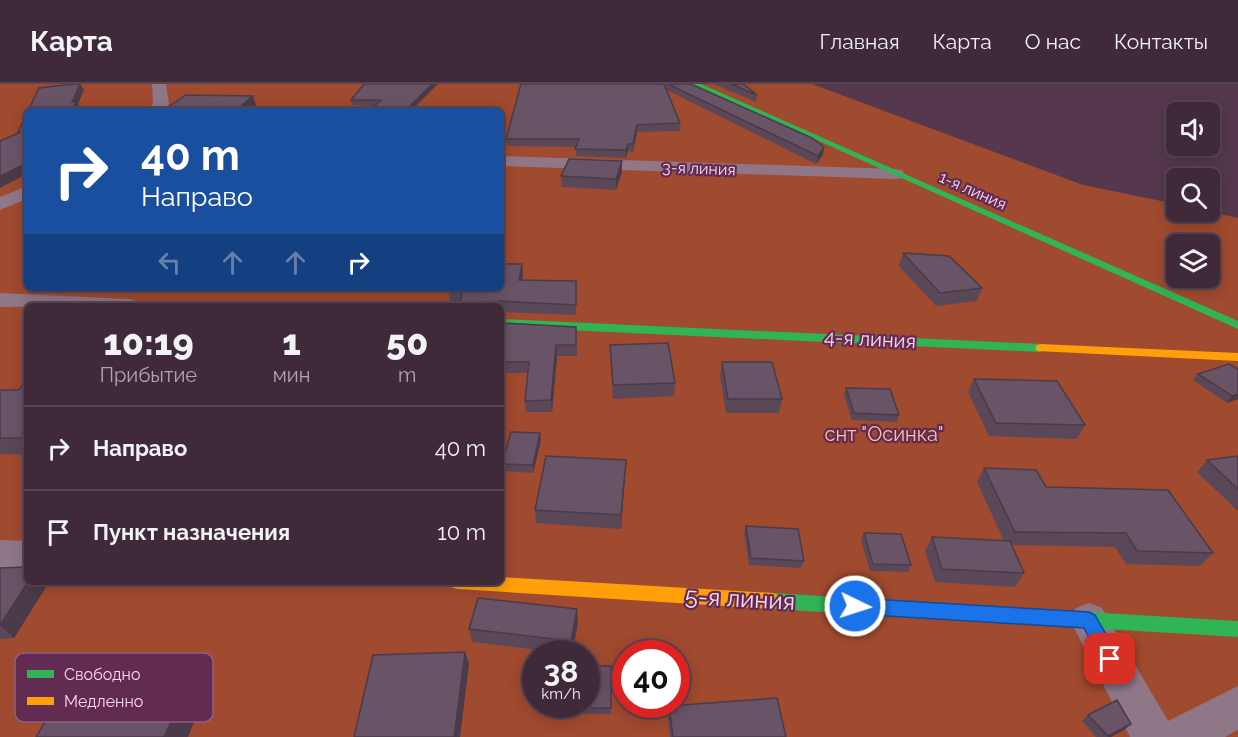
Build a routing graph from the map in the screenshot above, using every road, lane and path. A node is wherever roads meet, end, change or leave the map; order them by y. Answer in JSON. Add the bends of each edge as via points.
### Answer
{"nodes":[{"id":1,"x":159,"y":84,"type":"edge"},
{"id":2,"x":695,"y":84,"type":"edge"},
{"id":3,"x":158,"y":108,"type":"edge"},
{"id":4,"x":504,"y":161,"type":"edge"},
{"id":5,"x":896,"y":174,"type":"junction"},
{"id":6,"x":24,"y":193,"type":"edge"},
{"id":7,"x":0,"y":204,"type":"edge"},
{"id":8,"x":0,"y":300,"type":"edge"},
{"id":9,"x":64,"y":303,"type":"edge"},
{"id":10,"x":504,"y":323,"type":"edge"},
{"id":11,"x":1238,"y":325,"type":"edge"},
{"id":12,"x":1238,"y":357,"type":"edge"},
{"id":13,"x":0,"y":554,"type":"edge"},
{"id":14,"x":24,"y":556,"type":"edge"},
{"id":15,"x":504,"y":585,"type":"edge"},
{"id":16,"x":1089,"y":620,"type":"junction"},
{"id":17,"x":1238,"y":629,"type":"edge"},
{"id":18,"x":1238,"y":706,"type":"edge"},
{"id":19,"x":1153,"y":737,"type":"edge"},
{"id":20,"x":1182,"y":737,"type":"edge"}],
"edges":[{"from":1,"to":3,"type":"street","via":[[161,104]]},
{"from":2,"to":5,"type":"street","name":"1-я линия"},
{"from":4,"to":5,"type":"street","name":"3-я линия"},
{"from":5,"to":11,"type":"street","name":"1-я линия"},
{"from":6,"to":7,"type":"street"},
{"from":8,"to":9,"type":"street"},
{"from":10,"to":12,"type":"street","name":"4-я линия"},
{"from":13,"to":14,"type":"street"},
{"from":15,"to":16,"type":"street","name":"5-я линия"},
{"from":16,"to":17,"type":"street","name":"5-я линия"},
{"from":16,"to":19,"type":"street"},
{"from":18,"to":20,"type":"street"}]}
